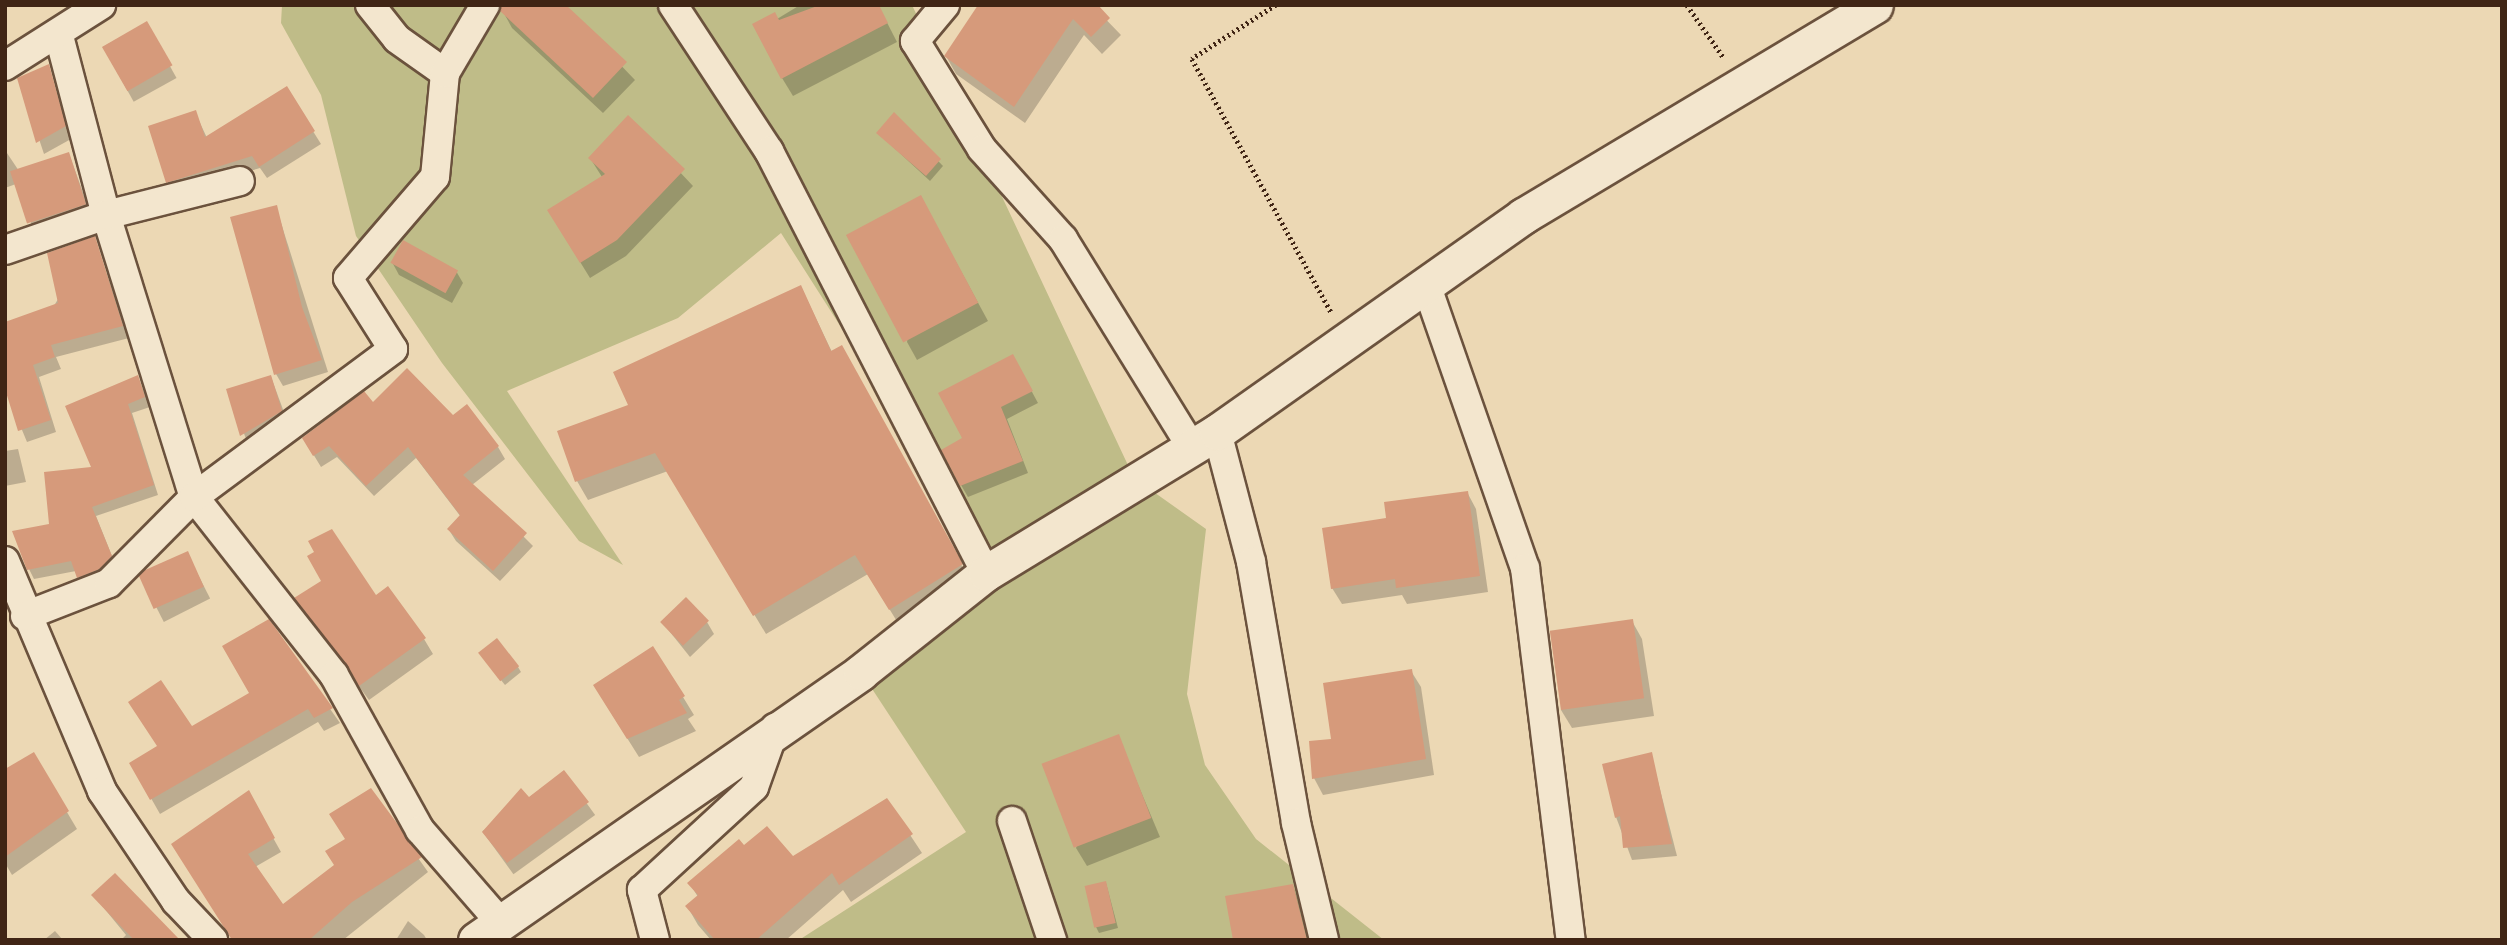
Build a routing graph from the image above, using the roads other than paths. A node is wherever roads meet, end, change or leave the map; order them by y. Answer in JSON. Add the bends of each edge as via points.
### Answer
{"nodes":[{"id":1,"x":102,"y":5,"type":"edge"},
{"id":2,"x":370,"y":5,"type":"edge"},
{"id":3,"x":485,"y":5,"type":"edge"},
{"id":4,"x":673,"y":5,"type":"edge"},
{"id":5,"x":945,"y":5,"type":"edge"},
{"id":6,"x":1875,"y":5,"type":"edge"},
{"id":7,"x":60,"y":36,"type":"junction"},
{"id":8,"x":5,"y":66,"type":"edge"},
{"id":9,"x":445,"y":73,"type":"junction"},
{"id":10,"x":240,"y":181,"type":"dead end"},
{"id":11,"x":106,"y":215,"type":"junction"},
{"id":12,"x":5,"y":250,"type":"edge"},
{"id":13,"x":1426,"y":284,"type":"junction"},
{"id":14,"x":1204,"y":439,"type":"junction"},
{"id":15,"x":194,"y":497,"type":"junction"},
{"id":16,"x":5,"y":561,"type":"edge"},
{"id":17,"x":986,"y":573,"type":"junction"},
{"id":18,"x":25,"y":616,"type":"junction"},
{"id":19,"x":776,"y":725,"type":"junction"},
{"id":20,"x":1012,"y":821,"type":"dead end"},
{"id":21,"x":488,"y":931,"type":"edge"},
{"id":22,"x":212,"y":940,"type":"edge"},
{"id":23,"x":655,"y":940,"type":"edge"},
{"id":24,"x":1052,"y":940,"type":"edge"},
{"id":25,"x":1324,"y":940,"type":"edge"},
{"id":26,"x":1572,"y":940,"type":"edge"}],
"edges":[{"from":1,"to":7,"type":"street"},
{"from":2,"to":9,"type":"street","via":[[397,39]]},
{"from":3,"to":9,"type":"street"},
{"from":4,"to":17,"type":"street","via":[[769,151]]},
{"from":5,"to":14,"type":"street","via":[[915,41],[982,149],[1063,239]]},
{"from":6,"to":13,"type":"street","via":[[1523,216]]},
{"from":7,"to":8,"type":"street"},
{"from":7,"to":11,"type":"street"},
{"from":9,"to":15,"type":"street","via":[[435,177],[348,278],[393,349]]},
{"from":10,"to":11,"type":"street"},
{"from":11,"to":12,"type":"street"},
{"from":11,"to":15,"type":"street"},
{"from":13,"to":14,"type":"street"},
{"from":13,"to":26,"type":"street","via":[[1525,568]]},
{"from":14,"to":17,"type":"street"},
{"from":14,"to":25,"type":"street","via":[[1251,562],[1296,822]]},
{"from":15,"to":18,"type":"street","via":[[109,583]]},
{"from":15,"to":21,"type":"street","via":[[334,675],[420,830]]},
{"from":16,"to":18,"type":"street"},
{"from":17,"to":19,"type":"street","via":[[861,672]]},
{"from":18,"to":22,"type":"street","via":[[102,791],[176,901]]},
{"from":19,"to":21,"type":"street"},
{"from":19,"to":23,"type":"street","via":[[754,787],[642,890]]},
{"from":20,"to":24,"type":"street"}]}
